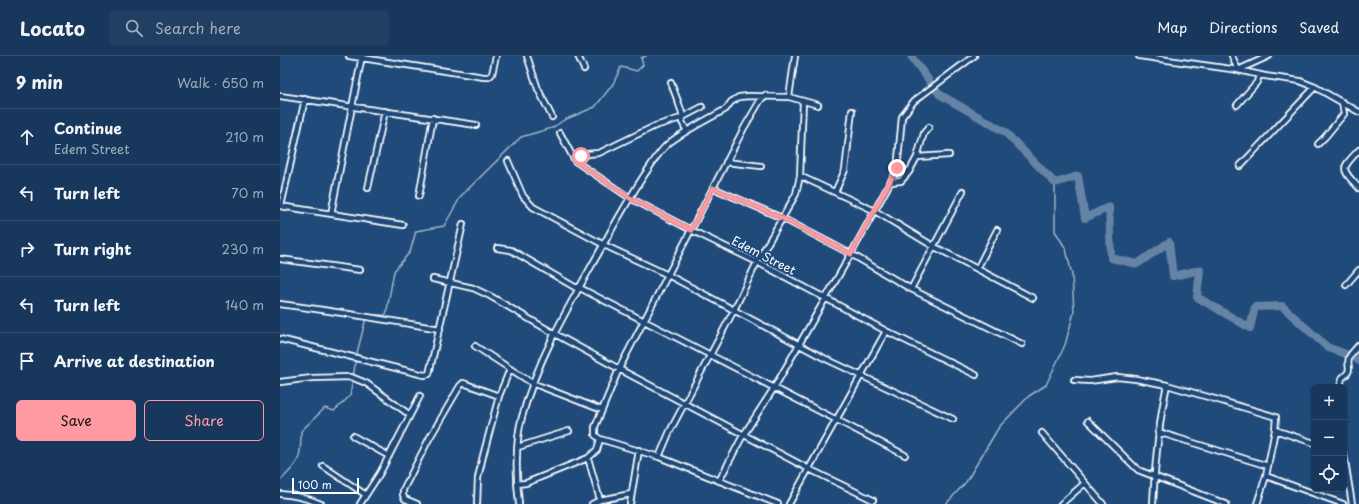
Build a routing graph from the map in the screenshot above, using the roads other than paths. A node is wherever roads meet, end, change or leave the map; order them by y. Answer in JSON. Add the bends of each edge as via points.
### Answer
{"nodes":[{"id":1,"x":349,"y":56,"type":"edge"},
{"id":2,"x":496,"y":56,"type":"edge"},
{"id":3,"x":527,"y":56,"type":"edge"},
{"id":4,"x":578,"y":56,"type":"edge"},
{"id":5,"x":795,"y":56,"type":"edge"},
{"id":6,"x":974,"y":56,"type":"edge"},
{"id":7,"x":1139,"y":56,"type":"edge"},
{"id":8,"x":1232,"y":56,"type":"edge"},
{"id":9,"x":1269,"y":56,"type":"edge"},
{"id":10,"x":362,"y":57,"type":"edge"},
{"id":11,"x":584,"y":69,"type":"dead end"},
{"id":12,"x":1238,"y":70,"type":"junction"},
{"id":13,"x":1259,"y":75,"type":"junction"},
{"id":14,"x":671,"y":83,"type":"dead end"},
{"id":15,"x":1315,"y":87,"type":"junction"},
{"id":16,"x":765,"y":95,"type":"junction"},
{"id":17,"x":280,"y":96,"type":"edge"},
{"id":18,"x":789,"y":97,"type":"junction"},
{"id":19,"x":305,"y":99,"type":"junction"},
{"id":20,"x":803,"y":101,"type":"junction"},
{"id":21,"x":1342,"y":102,"type":"junction"},
{"id":22,"x":818,"y":105,"type":"dead end"},
{"id":23,"x":1237,"y":105,"type":"dead end"},
{"id":24,"x":352,"y":106,"type":"junction"},
{"id":25,"x":702,"y":107,"type":"dead end"},
{"id":26,"x":385,"y":111,"type":"junction"},
{"id":27,"x":852,"y":111,"type":"dead end"},
{"id":28,"x":1359,"y":112,"type":"edge"},
{"id":29,"x":552,"y":117,"type":"dead end"},
{"id":30,"x":433,"y":118,"type":"junction"},
{"id":31,"x":681,"y":118,"type":"junction"},
{"id":32,"x":476,"y":125,"type":"dead end"},
{"id":33,"x":929,"y":127,"type":"dead end"},
{"id":34,"x":687,"y":131,"type":"junction"},
{"id":35,"x":560,"y":133,"type":"dead end"},
{"id":36,"x":1318,"y":144,"type":"dead end"},
{"id":37,"x":1359,"y":150,"type":"edge"},
{"id":38,"x":949,"y":156,"type":"dead end"},
{"id":39,"x":917,"y":157,"type":"junction"},
{"id":40,"x":508,"y":161,"type":"dead end"},
{"id":41,"x":575,"y":161,"type":"junction"},
{"id":42,"x":726,"y":162,"type":"junction"},
{"id":43,"x":761,"y":166,"type":"dead end"},
{"id":44,"x":1240,"y":166,"type":"dead end"},
{"id":45,"x":897,"y":168,"type":"junction"},
{"id":46,"x":909,"y":172,"type":"junction"},
{"id":47,"x":800,"y":176,"type":"junction"},
{"id":48,"x":890,"y":182,"type":"junction"},
{"id":49,"x":368,"y":188,"type":"dead end"},
{"id":50,"x":713,"y":188,"type":"junction"},
{"id":51,"x":1359,"y":188,"type":"edge"},
{"id":52,"x":963,"y":191,"type":"dead end"},
{"id":53,"x":835,"y":192,"type":"junction"},
{"id":54,"x":419,"y":196,"type":"dead end"},
{"id":55,"x":630,"y":198,"type":"junction"},
{"id":56,"x":280,"y":206,"type":"edge"},
{"id":57,"x":875,"y":211,"type":"junction"},
{"id":58,"x":331,"y":214,"type":"junction"},
{"id":59,"x":782,"y":218,"type":"junction"},
{"id":60,"x":463,"y":224,"type":"dead end"},
{"id":61,"x":403,"y":225,"type":"dead end"},
{"id":62,"x":691,"y":230,"type":"junction"},
{"id":63,"x":997,"y":230,"type":"dead end"},
{"id":64,"x":604,"y":245,"type":"junction"},
{"id":65,"x":933,"y":246,"type":"junction"},
{"id":66,"x":497,"y":248,"type":"dead end"},
{"id":67,"x":851,"y":254,"type":"junction"},
{"id":68,"x":280,"y":259,"type":"edge"},
{"id":69,"x":758,"y":262,"type":"junction"},
{"id":70,"x":978,"y":269,"type":"junction"},
{"id":71,"x":360,"y":270,"type":"dead end"},
{"id":72,"x":1359,"y":270,"type":"edge"},
{"id":73,"x":668,"y":275,"type":"junction"},
{"id":74,"x":433,"y":279,"type":"dead end"},
{"id":75,"x":450,"y":283,"type":"junction"},
{"id":76,"x":1346,"y":285,"type":"dead end"},
{"id":77,"x":578,"y":288,"type":"junction"},
{"id":78,"x":911,"y":289,"type":"junction"},
{"id":79,"x":825,"y":298,"type":"junction"},
{"id":80,"x":1033,"y":298,"type":"dead end"},
{"id":81,"x":280,"y":304,"type":"edge"},
{"id":82,"x":734,"y":310,"type":"junction"},
{"id":83,"x":643,"y":321,"type":"junction"},
{"id":84,"x":440,"y":329,"type":"junction"},
{"id":85,"x":886,"y":332,"type":"junction"},
{"id":86,"x":555,"y":334,"type":"junction"},
{"id":87,"x":280,"y":339,"type":"edge"},
{"id":88,"x":798,"y":344,"type":"junction"},
{"id":89,"x":1022,"y":344,"type":"dead end"},
{"id":90,"x":1359,"y":345,"type":"edge"},
{"id":91,"x":474,"y":346,"type":"dead end"},
{"id":92,"x":710,"y":355,"type":"junction"},
{"id":93,"x":619,"y":369,"type":"junction"},
{"id":94,"x":510,"y":370,"type":"junction"},
{"id":95,"x":861,"y":375,"type":"junction"},
{"id":96,"x":976,"y":375,"type":"dead end"},
{"id":97,"x":1074,"y":380,"type":"dead end"},
{"id":98,"x":280,"y":382,"type":"edge"},
{"id":99,"x":532,"y":383,"type":"junction"},
{"id":100,"x":1341,"y":384,"type":"edge"},
{"id":101,"x":1167,"y":385,"type":"junction"},
{"id":102,"x":774,"y":388,"type":"junction"},
{"id":103,"x":420,"y":396,"type":"dead end"},
{"id":104,"x":499,"y":396,"type":"junction"},
{"id":105,"x":684,"y":403,"type":"junction"},
{"id":106,"x":602,"y":410,"type":"junction"},
{"id":107,"x":410,"y":415,"type":"junction"},
{"id":108,"x":837,"y":419,"type":"junction"},
{"id":109,"x":953,"y":419,"type":"dead end"},
{"id":110,"x":1088,"y":421,"type":"dead end"},
{"id":111,"x":1275,"y":430,"type":"junction"},
{"id":112,"x":569,"y":431,"type":"dead end"},
{"id":113,"x":1158,"y":432,"type":"junction"},
{"id":114,"x":1042,"y":433,"type":"dead end"},
{"id":115,"x":744,"y":434,"type":"junction"},
{"id":116,"x":353,"y":436,"type":"dead end"},
{"id":117,"x":600,"y":439,"type":"junction"},
{"id":118,"x":1311,"y":441,"type":"edge"},
{"id":119,"x":518,"y":447,"type":"junction"},
{"id":120,"x":639,"y":450,"type":"junction"},
{"id":121,"x":905,"y":455,"type":"dead end"},
{"id":122,"x":389,"y":456,"type":"junction"},
{"id":123,"x":1344,"y":456,"type":"edge"},
{"id":124,"x":659,"y":457,"type":"junction"},
{"id":125,"x":588,"y":458,"type":"junction"},
{"id":126,"x":323,"y":466,"type":"dead end"},
{"id":127,"x":1268,"y":466,"type":"junction"},
{"id":128,"x":809,"y":468,"type":"junction"},
{"id":129,"x":1266,"y":476,"type":"junction"},
{"id":130,"x":1154,"y":477,"type":"junction"},
{"id":131,"x":719,"y":481,"type":"junction"},
{"id":132,"x":1085,"y":483,"type":"junction"},
{"id":133,"x":517,"y":484,"type":"junction"},
{"id":134,"x":280,"y":494,"type":"edge"},
{"id":135,"x":632,"y":494,"type":"junction"},
{"id":136,"x":366,"y":495,"type":"junction"},
{"id":137,"x":600,"y":500,"type":"junction"},
{"id":138,"x":873,"y":500,"type":"dead end"},
{"id":139,"x":321,"y":504,"type":"edge"},
{"id":140,"x":360,"y":504,"type":"edge"},
{"id":141,"x":417,"y":504,"type":"edge"},
{"id":142,"x":477,"y":504,"type":"edge"},
{"id":143,"x":519,"y":504,"type":"edge"},
{"id":144,"x":592,"y":504,"type":"edge"},
{"id":145,"x":630,"y":504,"type":"edge"},
{"id":146,"x":778,"y":504,"type":"edge"},
{"id":147,"x":789,"y":504,"type":"edge"},
{"id":148,"x":1061,"y":504,"type":"edge"},
{"id":149,"x":1103,"y":504,"type":"edge"},
{"id":150,"x":1153,"y":504,"type":"edge"},
{"id":151,"x":1226,"y":504,"type":"edge"},
{"id":152,"x":1257,"y":504,"type":"edge"},
{"id":153,"x":1343,"y":504,"type":"edge"},
{"id":154,"x":1352,"y":504,"type":"edge"}],
"edges":[{"from":1,"to":10,"type":"street"},
{"from":2,"to":10,"type":"street","via":[[489,77]]},
{"from":3,"to":29,"type":"street","via":[[538,89]]},
{"from":4,"to":11,"type":"street"},
{"from":5,"to":18,"type":"street"},
{"from":6,"to":45,"type":"street","via":[[914,101],[902,117]]},
{"from":7,"to":12,"type":"street"},
{"from":8,"to":12,"type":"street"},
{"from":9,"to":12,"type":"street"},
{"from":10,"to":24,"type":"street"},
{"from":12,"to":13,"type":"street"},
{"from":13,"to":15,"type":"street","via":[[1300,81]]},
{"from":13,"to":23,"type":"street","via":[[1257,82]]},
{"from":14,"to":31,"type":"street","via":[[682,113]]},
{"from":15,"to":21,"type":"street"},
{"from":15,"to":44,"type":"street"},
{"from":16,"to":18,"type":"street"},
{"from":16,"to":34,"type":"street","via":[[739,97],[726,109]]},
{"from":16,"to":42,"type":"street"},
{"from":17,"to":19,"type":"street"},
{"from":18,"to":20,"type":"street"},
{"from":19,"to":24,"type":"street"},
{"from":19,"to":56,"type":"street"},
{"from":20,"to":22,"type":"street"},
{"from":20,"to":47,"type":"street"},
{"from":21,"to":28,"type":"street"},
{"from":21,"to":36,"type":"street","via":[[1344,114]]},
{"from":24,"to":26,"type":"street"},
{"from":24,"to":58,"type":"street"},
{"from":25,"to":31,"type":"street"},
{"from":26,"to":30,"type":"street"},
{"from":26,"to":49,"type":"street"},
{"from":27,"to":53,"type":"street","via":[[845,170]]},
{"from":30,"to":32,"type":"street"},
{"from":30,"to":54,"type":"street"},
{"from":31,"to":34,"type":"street"},
{"from":31,"to":41,"type":"street","via":[[655,126],[599,153],[587,154]]},
{"from":33,"to":39,"type":"street","via":[[924,133]]},
{"from":34,"to":55,"type":"street","via":[[668,144],[656,157]]},
{"from":35,"to":41,"type":"street","name":"Edem Street"},
{"from":37,"to":51,"type":"street","via":[[1344,169]]},
{"from":38,"to":39,"type":"street"},
{"from":39,"to":46,"type":"street"},
{"from":40,"to":64,"type":"street","via":[[528,202]]},
{"from":41,"to":55,"type":"street","name":"Edem Street"},
{"from":42,"to":43,"type":"street"},
{"from":42,"to":50,"type":"street"},
{"from":45,"to":46,"type":"street"},
{"from":45,"to":48,"type":"street"},
{"from":46,"to":48,"type":"street","via":[[901,181]]},
{"from":47,"to":53,"type":"street"},
{"from":47,"to":59,"type":"street","via":[[796,194]]},
{"from":48,"to":57,"type":"street"},
{"from":50,"to":59,"type":"street"},
{"from":50,"to":62,"type":"street"},
{"from":52,"to":65,"type":"street"},
{"from":53,"to":57,"type":"street"},
{"from":55,"to":62,"type":"street","name":"Edem Street"},
{"from":55,"to":64,"type":"street"},
{"from":56,"to":58,"type":"street"},
{"from":57,"to":65,"type":"street"},
{"from":57,"to":67,"type":"street"},
{"from":58,"to":61,"type":"street"},
{"from":59,"to":67,"type":"street"},
{"from":59,"to":69,"type":"street"},
{"from":60,"to":75,"type":"street"},
{"from":62,"to":69,"type":"street","name":"Edem Street"},
{"from":62,"to":73,"type":"street"},
{"from":63,"to":70,"type":"street"},
{"from":64,"to":73,"type":"street"},
{"from":64,"to":77,"type":"street"},
{"from":65,"to":70,"type":"street"},
{"from":65,"to":78,"type":"street"},
{"from":66,"to":77,"type":"street","via":[[511,250]]},
{"from":67,"to":78,"type":"street"},
{"from":67,"to":79,"type":"street"},
{"from":68,"to":71,"type":"street"},
{"from":69,"to":79,"type":"street","name":"Edem Street"},
{"from":69,"to":82,"type":"street"},
{"from":70,"to":80,"type":"street"},
{"from":72,"to":76,"type":"street"},
{"from":73,"to":82,"type":"street"},
{"from":73,"to":83,"type":"street"},
{"from":74,"to":75,"type":"street"},
{"from":75,"to":84,"type":"street"},
{"from":75,"to":86,"type":"street","via":[[473,288],[490,296]]},
{"from":77,"to":83,"type":"street"},
{"from":77,"to":86,"type":"street"},
{"from":78,"to":89,"type":"street"},
{"from":79,"to":85,"type":"street","name":"Edem Street"},
{"from":79,"to":88,"type":"street"},
{"from":81,"to":84,"type":"street"},
{"from":82,"to":88,"type":"street"},
{"from":82,"to":92,"type":"street"},
{"from":83,"to":92,"type":"street"},
{"from":83,"to":93,"type":"street"},
{"from":84,"to":87,"type":"street","via":[[431,372],[427,375]]},
{"from":85,"to":95,"type":"street"},
{"from":85,"to":96,"type":"street","name":"Edem Street"},
{"from":86,"to":93,"type":"street"},
{"from":86,"to":99,"type":"street"},
{"from":88,"to":95,"type":"street"},
{"from":88,"to":102,"type":"street"},
{"from":90,"to":100,"type":"street","via":[[1350,356],[1349,370]]},
{"from":91,"to":94,"type":"street"},
{"from":92,"to":102,"type":"street"},
{"from":92,"to":105,"type":"street"},
{"from":93,"to":105,"type":"street"},
{"from":93,"to":106,"type":"street"},
{"from":94,"to":99,"type":"street"},
{"from":94,"to":104,"type":"street"},
{"from":95,"to":108,"type":"street"},
{"from":95,"to":109,"type":"street"},
{"from":97,"to":101,"type":"street","via":[[1130,378]]},
{"from":98,"to":107,"type":"street","via":[[312,378],[351,378],[366,383]]},
{"from":99,"to":106,"type":"street"},
{"from":99,"to":119,"type":"street","via":[[521,418]]},
{"from":101,"to":111,"type":"street","via":[[1273,416],[1277,420]]},
{"from":101,"to":113,"type":"street"},
{"from":102,"to":108,"type":"street"},
{"from":102,"to":115,"type":"street"},
{"from":103,"to":107,"type":"street"},
{"from":104,"to":141,"type":"street","via":[[464,383],[460,386],[403,490],[405,499]]},
{"from":104,"to":142,"type":"street","via":[[478,478]]},
{"from":105,"to":115,"type":"street"},
{"from":105,"to":124,"type":"street"},
{"from":106,"to":117,"type":"street","via":[[594,432]]},
{"from":107,"to":122,"type":"street"},
{"from":108,"to":121,"type":"street"},
{"from":108,"to":128,"type":"street"},
{"from":110,"to":130,"type":"street","via":[[1138,470]]},
{"from":111,"to":118,"type":"street"},
{"from":111,"to":127,"type":"street"},
{"from":112,"to":119,"type":"street"},
{"from":113,"to":127,"type":"street"},
{"from":113,"to":130,"type":"street"},
{"from":114,"to":132,"type":"street"},
{"from":115,"to":128,"type":"street"},
{"from":115,"to":131,"type":"street"},
{"from":116,"to":122,"type":"street"},
{"from":117,"to":120,"type":"street"},
{"from":117,"to":125,"type":"street","via":[[597,450]]},
{"from":119,"to":133,"type":"street"},
{"from":120,"to":124,"type":"street"},
{"from":120,"to":135,"type":"street"},
{"from":122,"to":136,"type":"street"},
{"from":123,"to":154,"type":"street"},
{"from":124,"to":131,"type":"street"},
{"from":125,"to":133,"type":"street","via":[[526,483]]},
{"from":125,"to":137,"type":"street"},
{"from":126,"to":136,"type":"street"},
{"from":127,"to":129,"type":"street"},
{"from":128,"to":138,"type":"street"},
{"from":128,"to":147,"type":"street"},
{"from":129,"to":152,"type":"street"},
{"from":129,"to":153,"type":"street"},
{"from":130,"to":150,"type":"street"},
{"from":130,"to":151,"type":"street"},
{"from":131,"to":146,"type":"street"},
{"from":132,"to":148,"type":"street"},
{"from":132,"to":149,"type":"street"},
{"from":133,"to":143,"type":"street"},
{"from":134,"to":139,"type":"street","via":[[294,495]]},
{"from":135,"to":137,"type":"street"},
{"from":135,"to":145,"type":"street"},
{"from":136,"to":140,"type":"street"},
{"from":137,"to":144,"type":"street"}]}
